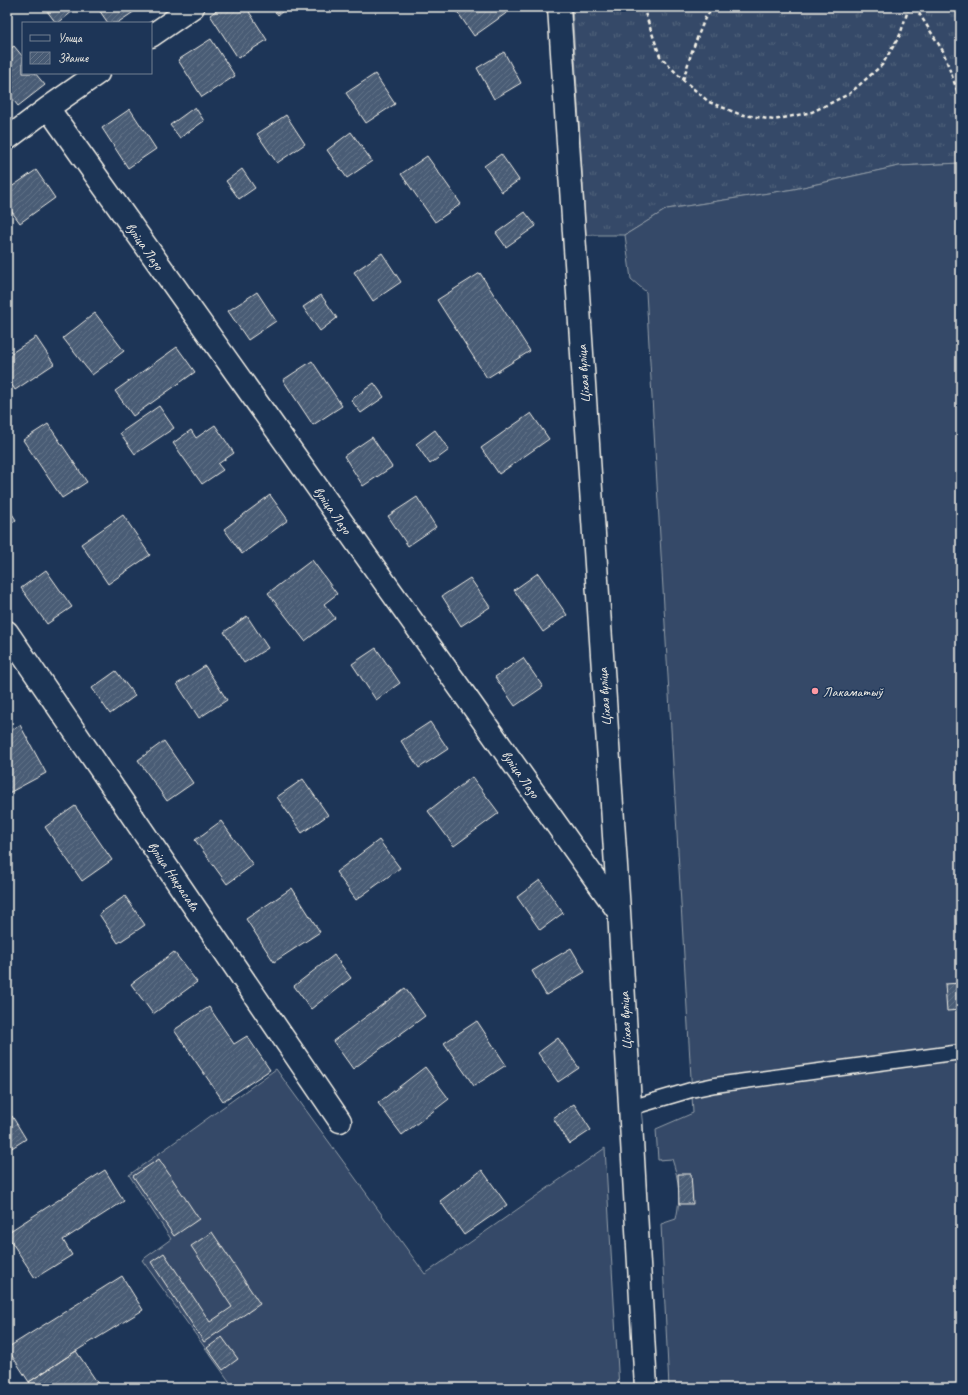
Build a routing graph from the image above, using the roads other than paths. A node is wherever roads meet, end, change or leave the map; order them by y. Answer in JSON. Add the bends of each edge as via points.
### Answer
{"nodes":[{"id":1,"x":193,"y":7,"type":"edge"},
{"id":2,"x":559,"y":7,"type":"edge"},
{"id":3,"x":152,"y":35,"type":"edge"},
{"id":4,"x":97,"y":74,"type":"edge"},
{"id":5,"x":48,"y":108,"type":"junction"},
{"id":6,"x":7,"y":139,"type":"edge"},
{"id":7,"x":7,"y":632,"type":"edge"},
{"id":8,"x":618,"y":911,"type":"junction"},
{"id":9,"x":961,"y":1052,"type":"edge"},
{"id":10,"x":630,"y":1108,"type":"junction"},
{"id":11,"x":340,"y":1121,"type":"dead end"},
{"id":12,"x":646,"y":1388,"type":"edge"}],
"edges":[{"from":1,"to":3,"type":"street"},
{"from":2,"to":8,"type":"street","name":"Ціхая вуліца"},
{"from":4,"to":5,"type":"street"},
{"from":5,"to":6,"type":"street"},
{"from":5,"to":8,"type":"street","name":"вуліца Лазо"},
{"from":7,"to":11,"type":"street","name":"вуліца Някрасава"},
{"from":8,"to":10,"type":"street","name":"Ціхая вуліца"},
{"from":9,"to":10,"type":"lane","via":[[715,1085]]},
{"from":10,"to":12,"type":"street","name":"Ціхая вуліца"}]}
